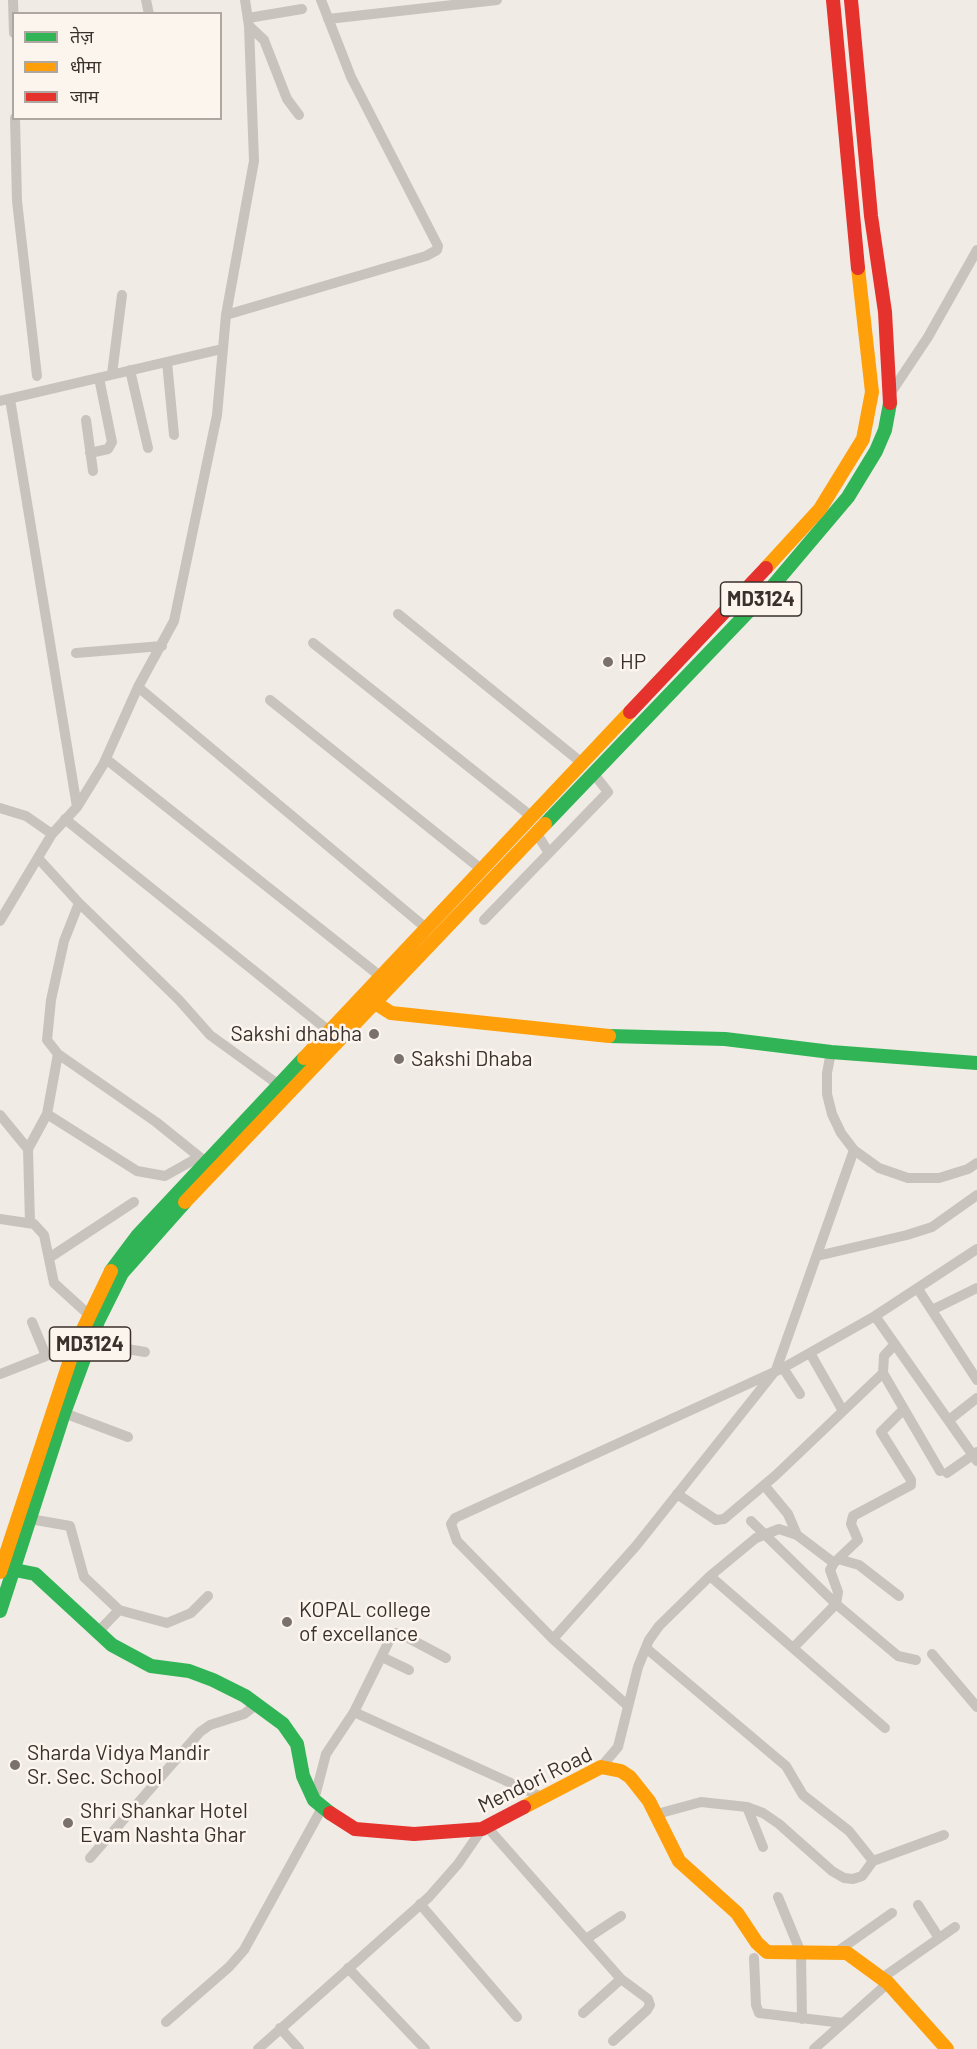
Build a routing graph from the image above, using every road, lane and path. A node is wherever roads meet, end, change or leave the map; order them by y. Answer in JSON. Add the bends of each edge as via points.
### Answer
{"nodes":[{"id":1,"x":244,"y":0,"type":"edge"},
{"id":2,"x":321,"y":0,"type":"edge"},
{"id":3,"x":497,"y":0,"type":"edge"},
{"id":4,"x":833,"y":0,"type":"edge"},
{"id":5,"x":851,"y":0,"type":"edge"},
{"id":6,"x":302,"y":9,"type":"dead end"},
{"id":7,"x":328,"y":19,"type":"junction"},
{"id":8,"x":248,"y":22,"type":"junction"},
{"id":9,"x":299,"y":115,"type":"dead end"},
{"id":10,"x":15,"y":120,"type":"edge"},
{"id":11,"x":977,"y":250,"type":"edge"},
{"id":12,"x":122,"y":295,"type":"dead end"},
{"id":13,"x":226,"y":315,"type":"junction"},
{"id":14,"x":222,"y":349,"type":"junction"},
{"id":15,"x":167,"y":362,"type":"junction"},
{"id":16,"x":130,"y":370,"type":"junction"},
{"id":17,"x":112,"y":374,"type":"junction"},
{"id":18,"x":38,"y":376,"type":"dead end"},
{"id":19,"x":99,"y":378,"type":"junction"},
{"id":20,"x":890,"y":394,"type":"junction"},
{"id":21,"x":5,"y":400,"type":"edge"},
{"id":22,"x":86,"y":420,"type":"dead end"},
{"id":23,"x":174,"y":435,"type":"dead end"},
{"id":24,"x":148,"y":448,"type":"dead end"},
{"id":25,"x":90,"y":453,"type":"junction"},
{"id":26,"x":93,"y":471,"type":"dead end"},
{"id":27,"x":398,"y":614,"type":"dead end"},
{"id":28,"x":314,"y":643,"type":"dead end"},
{"id":29,"x":162,"y":646,"type":"junction"},
{"id":30,"x":76,"y":653,"type":"dead end"},
{"id":31,"x":138,"y":687,"type":"junction"},
{"id":32,"x":270,"y":700,"type":"dead end"},
{"id":33,"x":106,"y":759,"type":"junction"},
{"id":34,"x":582,"y":763,"type":"junction"},
{"id":35,"x":594,"y":774,"type":"junction"},
{"id":36,"x":77,"y":807,"type":"junction"},
{"id":37,"x":0,"y":808,"type":"edge"},
{"id":38,"x":532,"y":816,"type":"junction"},
{"id":39,"x":65,"y":819,"type":"junction"},
{"id":40,"x":52,"y":834,"type":"junction"},
{"id":41,"x":537,"y":834,"type":"junction"},
{"id":42,"x":513,"y":836,"type":"junction"},
{"id":43,"x":525,"y":847,"type":"junction"},
{"id":44,"x":549,"y":854,"type":"junction"},
{"id":45,"x":38,"y":858,"type":"junction"},
{"id":46,"x":481,"y":869,"type":"junction"},
{"id":47,"x":488,"y":886,"type":"junction"},
{"id":48,"x":79,"y":903,"type":"junction"},
{"id":49,"x":497,"y":906,"type":"junction"},
{"id":50,"x":484,"y":920,"type":"dead end"},
{"id":51,"x":0,"y":921,"type":"edge"},
{"id":52,"x":426,"y":928,"type":"junction"},
{"id":53,"x":380,"y":976,"type":"junction"},
{"id":54,"x":369,"y":999,"type":"junction"},
{"id":55,"x":329,"y":1031,"type":"junction"},
{"id":56,"x":831,"y":1052,"type":"junction"},
{"id":57,"x":58,"y":1054,"type":"junction"},
{"id":58,"x":977,"y":1063,"type":"edge"},
{"id":59,"x":279,"y":1085,"type":"junction"},
{"id":60,"x":47,"y":1114,"type":"junction"},
{"id":61,"x":0,"y":1115,"type":"edge"},
{"id":62,"x":28,"y":1149,"type":"junction"},
{"id":63,"x":854,"y":1150,"type":"junction"},
{"id":64,"x":203,"y":1160,"type":"junction"},
{"id":65,"x":977,"y":1163,"type":"edge"},
{"id":66,"x":977,"y":1195,"type":"edge"},
{"id":67,"x":134,"y":1202,"type":"dead end"},
{"id":68,"x":0,"y":1219,"type":"edge"},
{"id":69,"x":30,"y":1223,"type":"junction"},
{"id":70,"x":977,"y":1249,"type":"edge"},
{"id":71,"x":817,"y":1256,"type":"junction"},
{"id":72,"x":49,"y":1258,"type":"junction"},
{"id":73,"x":918,"y":1289,"type":"junction"},
{"id":74,"x":975,"y":1293,"type":"edge"},
{"id":75,"x":932,"y":1310,"type":"junction"},
{"id":76,"x":88,"y":1314,"type":"junction"},
{"id":77,"x":876,"y":1316,"type":"junction"},
{"id":78,"x":32,"y":1322,"type":"dead end"},
{"id":79,"x":90,"y":1343,"type":"junction"},
{"id":80,"x":895,"y":1344,"type":"junction"},
{"id":81,"x":74,"y":1348,"type":"junction"},
{"id":82,"x":145,"y":1352,"type":"dead end"},
{"id":83,"x":810,"y":1353,"type":"junction"},
{"id":84,"x":46,"y":1356,"type":"junction"},
{"id":85,"x":779,"y":1369,"type":"junction"},
{"id":86,"x":883,"y":1373,"type":"junction"},
{"id":87,"x":0,"y":1374,"type":"edge"},
{"id":88,"x":977,"y":1380,"type":"edge"},
{"id":89,"x":800,"y":1394,"type":"dead end"},
{"id":90,"x":977,"y":1398,"type":"edge"},
{"id":91,"x":903,"y":1410,"type":"junction"},
{"id":92,"x":843,"y":1411,"type":"junction"},
{"id":93,"x":64,"y":1413,"type":"junction"},
{"id":94,"x":949,"y":1420,"type":"junction"},
{"id":95,"x":128,"y":1437,"type":"dead end"},
{"id":96,"x":976,"y":1456,"type":"edge"},
{"id":97,"x":764,"y":1485,"type":"junction"},
{"id":98,"x":677,"y":1494,"type":"junction"},
{"id":99,"x":30,"y":1519,"type":"junction"},
{"id":100,"x":751,"y":1521,"type":"dead end"},
{"id":101,"x":761,"y":1534,"type":"junction"},
{"id":102,"x":797,"y":1535,"type":"junction"},
{"id":103,"x":836,"y":1561,"type":"junction"},
{"id":104,"x":15,"y":1569,"type":"junction"},
{"id":105,"x":0,"y":1572,"type":"edge"},
{"id":106,"x":710,"y":1576,"type":"junction"},
{"id":107,"x":208,"y":1596,"type":"dead end"},
{"id":108,"x":899,"y":1596,"type":"dead end"},
{"id":109,"x":836,"y":1604,"type":"junction"},
{"id":110,"x":119,"y":1610,"type":"junction"},
{"id":111,"x":0,"y":1611,"type":"edge"},
{"id":112,"x":97,"y":1633,"type":"junction"},
{"id":113,"x":554,"y":1638,"type":"junction"},
{"id":114,"x":646,"y":1648,"type":"junction"},
{"id":115,"x":793,"y":1648,"type":"junction"},
{"id":116,"x":933,"y":1654,"type":"dead end"},
{"id":117,"x":382,"y":1657,"type":"junction"},
{"id":118,"x":446,"y":1658,"type":"dead end"},
{"id":119,"x":916,"y":1660,"type":"dead end"},
{"id":120,"x":409,"y":1670,"type":"dead end"},
{"id":121,"x":256,"y":1705,"type":"junction"},
{"id":122,"x":628,"y":1706,"type":"junction"},
{"id":123,"x":977,"y":1707,"type":"edge"},
{"id":124,"x":354,"y":1712,"type":"junction"},
{"id":125,"x":885,"y":1728,"type":"dead end"},
{"id":126,"x":601,"y":1767,"type":"junction"},
{"id":127,"x":544,"y":1798,"type":"junction"},
{"id":128,"x":318,"y":1804,"type":"junction"},
{"id":129,"x":747,"y":1808,"type":"junction"},
{"id":130,"x":657,"y":1814,"type":"junction"},
{"id":131,"x":485,"y":1828,"type":"junction"},
{"id":132,"x":944,"y":1835,"type":"dead end"},
{"id":133,"x":762,"y":1847,"type":"dead end"},
{"id":134,"x":90,"y":1858,"type":"dead end"},
{"id":135,"x":873,"y":1861,"type":"junction"},
{"id":136,"x":778,"y":1897,"type":"dead end"},
{"id":137,"x":420,"y":1904,"type":"junction"},
{"id":138,"x":918,"y":1905,"type":"dead end"},
{"id":139,"x":891,"y":1913,"type":"dead end"},
{"id":140,"x":621,"y":1916,"type":"dead end"},
{"id":141,"x":956,"y":1927,"type":"dead end"},
{"id":142,"x":939,"y":1938,"type":"junction"},
{"id":143,"x":586,"y":1939,"type":"junction"},
{"id":144,"x":838,"y":1952,"type":"junction"},
{"id":145,"x":801,"y":1953,"type":"junction"},
{"id":146,"x":754,"y":1958,"type":"dead end"},
{"id":147,"x":348,"y":1968,"type":"junction"},
{"id":148,"x":621,"y":1979,"type":"junction"},
{"id":149,"x":885,"y":1981,"type":"junction"},
{"id":150,"x":583,"y":2013,"type":"dead end"},
{"id":151,"x":517,"y":2017,"type":"dead end"},
{"id":152,"x":802,"y":2019,"type":"junction"},
{"id":153,"x":166,"y":2022,"type":"dead end"},
{"id":154,"x":843,"y":2023,"type":"junction"},
{"id":155,"x":280,"y":2028,"type":"junction"},
{"id":156,"x":613,"y":2042,"type":"dead end"},
{"id":157,"x":258,"y":2049,"type":"edge"},
{"id":158,"x":299,"y":2049,"type":"edge"},
{"id":159,"x":425,"y":2049,"type":"edge"},
{"id":160,"x":814,"y":2049,"type":"edge"},
{"id":161,"x":946,"y":2049,"type":"edge"}],
"edges":[{"from":1,"to":8,"type":"street"},
{"from":2,"to":7,"type":"street"},
{"from":3,"to":7,"type":"street"},
{"from":4,"to":34,"type":"main road","number":"MD3124","via":[[872,392],[863,438],[820,509]]},
{"from":5,"to":20,"type":"main road","number":"MD3124","via":[[871,216],[885,312]]},
{"from":6,"to":8,"type":"street"},
{"from":7,"to":13,"type":"street","via":[[351,77],[437,241],[437,250]]},
{"from":8,"to":9,"type":"street","via":[[264,40],[287,99]]},
{"from":8,"to":13,"type":"street","via":[[254,161]]},
{"from":10,"to":18,"type":"street","via":[[17,201]]},
{"from":11,"to":20,"type":"street","via":[[928,337]]},
{"from":12,"to":17,"type":"street"},
{"from":13,"to":14,"type":"street"},
{"from":14,"to":15,"type":"street"},
{"from":14,"to":29,"type":"street","via":[[217,414],[174,621]]},
{"from":15,"to":16,"type":"street"},
{"from":15,"to":23,"type":"street"},
{"from":16,"to":17,"type":"street"},
{"from":16,"to":24,"type":"street"},
{"from":17,"to":19,"type":"street"},
{"from":19,"to":21,"type":"street"},
{"from":19,"to":25,"type":"street","via":[[112,442],[108,449]]},
{"from":20,"to":35,"type":"main road","number":"MD3124","via":[[885,430],[876,451],[831,520]]},
{"from":21,"to":36,"type":"street"},
{"from":22,"to":25,"type":"street"},
{"from":25,"to":26,"type":"street"},
{"from":27,"to":34,"type":"street"},
{"from":28,"to":38,"type":"street"},
{"from":29,"to":30,"type":"street"},
{"from":29,"to":31,"type":"street"},
{"from":31,"to":33,"type":"street"},
{"from":31,"to":52,"type":"street"},
{"from":32,"to":46,"type":"street"},
{"from":33,"to":36,"type":"street"},
{"from":33,"to":53,"type":"street"},
{"from":34,"to":38,"type":"main road","number":"MD3124"},
{"from":35,"to":41,"type":"main road","number":"MD3124"},
{"from":35,"to":44,"type":"street","via":[[608,792]]},
{"from":36,"to":39,"type":"street"},
{"from":37,"to":40,"type":"street","via":[[26,816]]},
{"from":38,"to":42,"type":"main road","number":"MD3124"},
{"from":39,"to":40,"type":"street"},
{"from":39,"to":55,"type":"street"},
{"from":40,"to":45,"type":"street"},
{"from":41,"to":43,"type":"main road","number":"MD3124"},
{"from":41,"to":44,"type":"street"},
{"from":42,"to":43,"type":"main road"},
{"from":42,"to":46,"type":"main road","number":"MD3124"},
{"from":43,"to":47,"type":"main road","number":"MD3124"},
{"from":44,"to":49,"type":"street"},
{"from":45,"to":48,"type":"street"},
{"from":45,"to":51,"type":"street"},
{"from":46,"to":52,"type":"main road","number":"MD3124"},
{"from":47,"to":49,"type":"street"},
{"from":47,"to":54,"type":"main road","number":"MD3124"},
{"from":48,"to":57,"type":"street","via":[[64,941],[51,1000],[47,1040]]},
{"from":48,"to":59,"type":"street","via":[[210,1035]]},
{"from":49,"to":50,"type":"street"},
{"from":52,"to":53,"type":"main road","number":"MD3124"},
{"from":53,"to":54,"type":"main road","number":"MD3124"},
{"from":54,"to":55,"type":"main road"},
{"from":54,"to":56,"type":"main road","via":[[391,1013],[537,1030],[725,1039]]},
{"from":54,"to":79,"type":"main road","number":"MD3124","via":[[304,1076],[122,1273]]},
{"from":55,"to":59,"type":"main road"},
{"from":56,"to":58,"type":"main road"},
{"from":56,"to":63,"type":"street","via":[[827,1094],[837,1124]]},
{"from":57,"to":60,"type":"street"},
{"from":57,"to":64,"type":"street"},
{"from":59,"to":64,"type":"main road"},
{"from":60,"to":62,"type":"street"},
{"from":60,"to":64,"type":"street","via":[[137,1172],[165,1176]]},
{"from":61,"to":62,"type":"street"},
{"from":62,"to":69,"type":"street"},
{"from":63,"to":65,"type":"street","via":[[879,1168],[908,1178],[939,1178]]},
{"from":63,"to":71,"type":"street"},
{"from":64,"to":76,"type":"main road","via":[[107,1276]]},
{"from":66,"to":71,"type":"street","via":[[932,1227]]},
{"from":67,"to":72,"type":"street"},
{"from":68,"to":69,"type":"street"},
{"from":69,"to":72,"type":"street","via":[[44,1235]]},
{"from":70,"to":73,"type":"street"},
{"from":71,"to":85,"type":"street"},
{"from":72,"to":76,"type":"street","via":[[54,1283]]},
{"from":73,"to":75,"type":"street"},
{"from":73,"to":77,"type":"street"},
{"from":74,"to":75,"type":"street"},
{"from":75,"to":88,"type":"street"},
{"from":76,"to":81,"type":"main road"},
{"from":77,"to":80,"type":"street"},
{"from":77,"to":83,"type":"street"},
{"from":78,"to":84,"type":"street"},
{"from":79,"to":81,"type":"street"},
{"from":79,"to":82,"type":"street"},
{"from":79,"to":93,"type":"main road","number":"MD3124"},
{"from":80,"to":86,"type":"street","via":[[884,1356]]},
{"from":80,"to":94,"type":"street"},
{"from":81,"to":84,"type":"street"},
{"from":81,"to":105,"type":"main road"},
{"from":83,"to":85,"type":"street"},
{"from":83,"to":92,"type":"street"},
{"from":84,"to":87,"type":"street"},
{"from":85,"to":89,"type":"street"},
{"from":85,"to":98,"type":"street"},
{"from":85,"to":113,"type":"street","via":[[455,1518],[451,1524],[457,1541]]},
{"from":86,"to":91,"type":"street"},
{"from":86,"to":92,"type":"street"},
{"from":90,"to":94,"type":"street"},
{"from":91,"to":96,"type":"street","via":[[943,1472]]},
{"from":91,"to":103,"type":"street","via":[[881,1432],[911,1485],[853,1516],[851,1524],[858,1540]]},
{"from":92,"to":97,"type":"street"},
{"from":93,"to":95,"type":"street"},
{"from":93,"to":99,"type":"main road","number":"MD3124"},
{"from":94,"to":96,"type":"street"},
{"from":97,"to":98,"type":"street","via":[[719,1521]]},
{"from":97,"to":102,"type":"street","via":[[788,1514]]},
{"from":98,"to":113,"type":"street"},
{"from":99,"to":104,"type":"main road","number":"MD3124"},
{"from":99,"to":110,"type":"street","via":[[70,1526],[84,1576]]},
{"from":100,"to":101,"type":"street"},
{"from":101,"to":102,"type":"street","via":[[779,1529]]},
{"from":101,"to":106,"type":"street"},
{"from":101,"to":109,"type":"street"},
{"from":102,"to":103,"type":"street"},
{"from":103,"to":108,"type":"street","via":[[859,1565]]},
{"from":103,"to":109,"type":"street","via":[[831,1570],[838,1592]]},
{"from":104,"to":111,"type":"main road","number":"MD3124"},
{"from":104,"to":112,"type":"main road","via":[[35,1574]]},
{"from":106,"to":114,"type":"street","via":[[659,1626]]},
{"from":106,"to":115,"type":"street"},
{"from":107,"to":110,"type":"street","via":[[191,1612],[167,1623]]},
{"from":109,"to":115,"type":"street"},
{"from":109,"to":119,"type":"street","via":[[898,1656]]},
{"from":110,"to":112,"type":"street"},
{"from":112,"to":121,"type":"main road","via":[[151,1666],[189,1671]]},
{"from":113,"to":122,"type":"street"},
{"from":114,"to":122,"type":"street"},
{"from":114,"to":135,"type":"street","via":[[786,1766],[803,1795],[849,1831]]},
{"from":115,"to":125,"type":"street"},
{"from":116,"to":123,"type":"street"},
{"from":117,"to":118,"type":"street","via":[[396,1632]]},
{"from":117,"to":120,"type":"street"},
{"from":117,"to":124,"type":"street"},
{"from":121,"to":128,"type":"main road","via":[[294,1736],[303,1776]]},
{"from":121,"to":134,"type":"street","via":[[201,1732]]},
{"from":122,"to":126,"type":"street","via":[[618,1748]]},
{"from":124,"to":127,"type":"street"},
{"from":124,"to":128,"type":"street","via":[[326,1754]]},
{"from":126,"to":127,"type":"main road","name":"Mendori Road"},
{"from":126,"to":130,"type":"main road","name":"Mendori Road","via":[[612,1767],[630,1777]]},
{"from":127,"to":131,"type":"main road","name":"Mendori Road"},
{"from":128,"to":131,"type":"main road","name":"Mendori Road","via":[[344,1824],[368,1832],[414,1834]]},
{"from":128,"to":153,"type":"street","via":[[244,1950]]},
{"from":129,"to":130,"type":"street","via":[[701,1802]]},
{"from":129,"to":133,"type":"street"},
{"from":129,"to":135,"type":"street","via":[[779,1824],[844,1878],[862,1876]]},
{"from":130,"to":145,"type":"main road","name":"Mendori Road","via":[[679,1861],[737,1913],[757,1943],[768,1952]]},
{"from":131,"to":137,"type":"street"},
{"from":131,"to":143,"type":"street"},
{"from":132,"to":135,"type":"street"},
{"from":136,"to":145,"type":"street"},
{"from":137,"to":147,"type":"street"},
{"from":137,"to":151,"type":"street"},
{"from":138,"to":142,"type":"street"},
{"from":139,"to":144,"type":"street"},
{"from":140,"to":143,"type":"street"},
{"from":141,"to":142,"type":"street"},
{"from":142,"to":149,"type":"street"},
{"from":143,"to":148,"type":"street"},
{"from":144,"to":145,"type":"main road","name":"Mendori Road"},
{"from":144,"to":149,"type":"main road","name":"Mendori Road","via":[[847,1953]]},
{"from":145,"to":152,"type":"street"},
{"from":146,"to":152,"type":"street","via":[[759,2013]]},
{"from":147,"to":155,"type":"street"},
{"from":147,"to":159,"type":"street"},
{"from":148,"to":150,"type":"street"},
{"from":148,"to":156,"type":"street","via":[[648,1999],[650,2005]]},
{"from":149,"to":154,"type":"street"},
{"from":149,"to":161,"type":"main road","name":"Mendori Road"},
{"from":152,"to":154,"type":"street"},
{"from":154,"to":160,"type":"street"},
{"from":155,"to":157,"type":"street"},
{"from":155,"to":158,"type":"street"}]}
